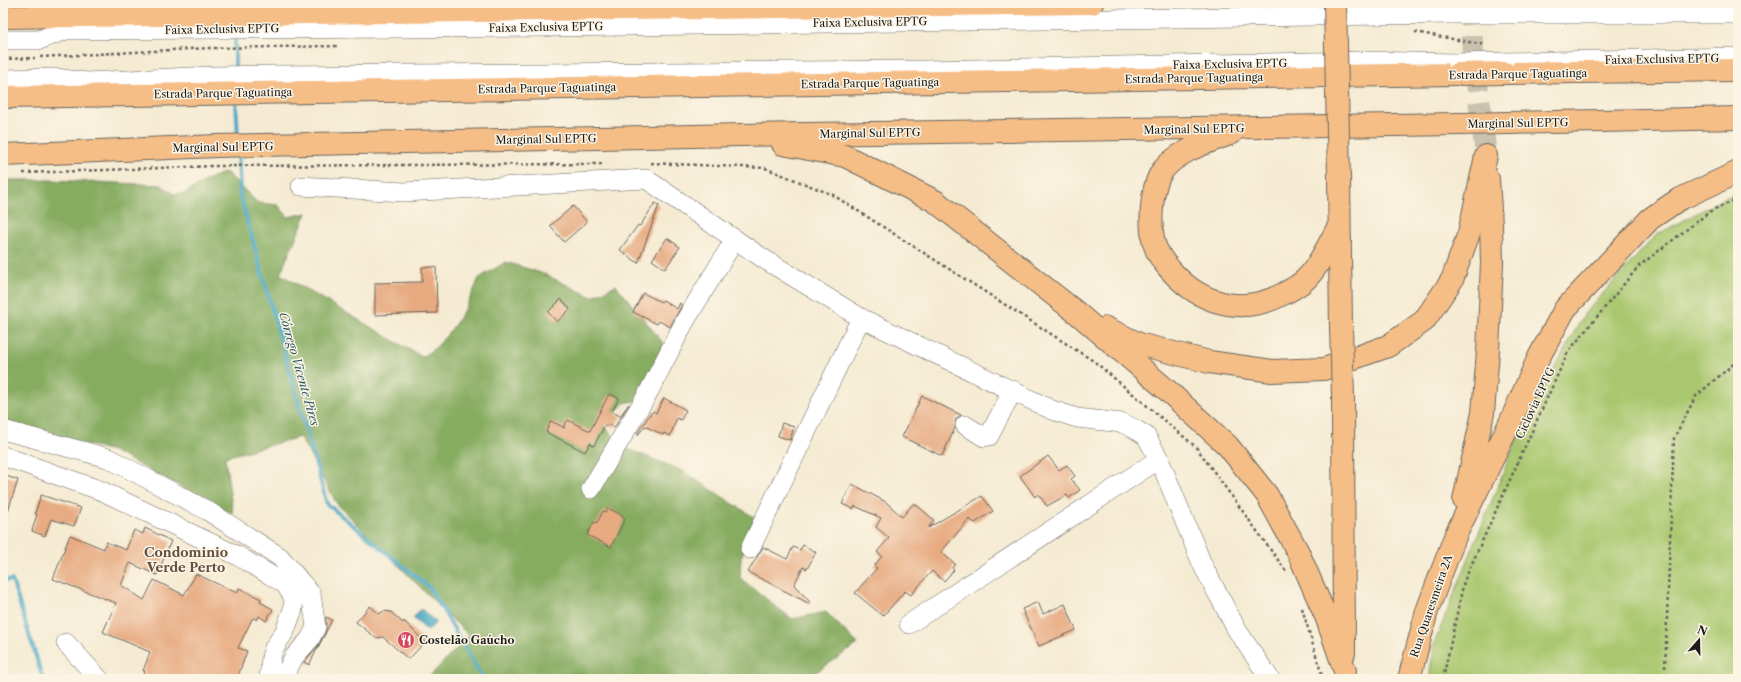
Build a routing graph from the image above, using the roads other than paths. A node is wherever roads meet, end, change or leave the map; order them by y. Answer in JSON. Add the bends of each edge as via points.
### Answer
{"nodes":[{"id":1,"x":26,"y":3,"type":"edge"},
{"id":2,"x":502,"y":3,"type":"edge"},
{"id":3,"x":1092,"y":3,"type":"edge"},
{"id":4,"x":1335,"y":3,"type":"edge"},
{"id":5,"x":3,"y":6,"type":"edge"},
{"id":6,"x":553,"y":11,"type":"junction"},
{"id":7,"x":1738,"y":14,"type":"edge"},
{"id":8,"x":3,"y":17,"type":"edge"},
{"id":9,"x":266,"y":21,"type":"junction"},
{"id":10,"x":211,"y":30,"type":"junction"},
{"id":11,"x":3,"y":40,"type":"edge"},
{"id":12,"x":1738,"y":57,"type":"edge"},
{"id":13,"x":1504,"y":68,"type":"junction"},
{"id":14,"x":1738,"y":70,"type":"edge"},
{"id":15,"x":3,"y":78,"type":"edge"},
{"id":16,"x":214,"y":84,"type":"junction"},
{"id":17,"x":3,"y":97,"type":"edge"},
{"id":18,"x":1738,"y":118,"type":"edge"},
{"id":19,"x":1243,"y":128,"type":"junction"},
{"id":20,"x":741,"y":135,"type":"junction"},
{"id":21,"x":3,"y":155,"type":"edge"},
{"id":22,"x":1738,"y":172,"type":"edge"},
{"id":23,"x":301,"y":186,"type":"dead end"},
{"id":24,"x":1339,"y":226,"type":"junction"},
{"id":25,"x":735,"y":239,"type":"junction"},
{"id":26,"x":1077,"y":313,"type":"junction"},
{"id":27,"x":861,"y":318,"type":"junction"},
{"id":28,"x":1013,"y":390,"type":"junction"},
{"id":29,"x":965,"y":425,"type":"dead end"},
{"id":30,"x":3,"y":430,"type":"edge"},
{"id":31,"x":3,"y":456,"type":"edge"},
{"id":32,"x":1159,"y":459,"type":"junction"},
{"id":33,"x":591,"y":489,"type":"dead end"},
{"id":34,"x":1456,"y":534,"type":"junction"},
{"id":35,"x":750,"y":549,"type":"dead end"},
{"id":36,"x":909,"y":624,"type":"dead end"},
{"id":37,"x":66,"y":643,"type":"dead end"},
{"id":38,"x":1345,"y":675,"type":"edge"},
{"id":39,"x":99,"y":679,"type":"edge"},
{"id":40,"x":269,"y":679,"type":"edge"},
{"id":41,"x":285,"y":679,"type":"edge"},
{"id":42,"x":1270,"y":679,"type":"edge"},
{"id":43,"x":1409,"y":679,"type":"edge"}],
"edges":[{"from":1,"to":5,"type":"main road"},
{"from":2,"to":6,"type":"main road"},
{"from":3,"to":6,"type":"main road"},
{"from":4,"to":24,"type":"main road","bridge":true},
{"from":6,"to":9,"type":"main road"},
{"from":7,"to":9,"type":"street","name":"Faixa Exclusiva EPTG","bridge":true,"via":[[1452,14],[554,28]]},
{"from":8,"to":10,"type":"main road"},
{"from":9,"to":10,"type":"main road"},
{"from":10,"to":11,"type":"street","name":"Faixa Exclusiva EPTG","via":[[66,30],[39,40]]},
{"from":12,"to":13,"type":"street","name":"Faixa Exclusiva EPTG"},
{"from":13,"to":14,"type":"main road","name":"Estrada Parque Taguatinga"},
{"from":13,"to":16,"type":"main road","name":"Estrada Parque Taguatinga","bridge":true},
{"from":15,"to":16,"type":"street"},
{"from":16,"to":17,"type":"main road","name":"Estrada Parque Taguatinga"},
{"from":18,"to":19,"type":"main road","name":"Marginal Sul EPTG","bridge":true},
{"from":19,"to":20,"type":"main road","name":"Marginal Sul EPTG"},
{"from":19,"to":24,"type":"main road","via":[[1176,158],[1163,170],[1152,202],[1151,223],[1154,244],[1167,267],[1188,287],[1210,299],[1254,306],[1273,300],[1296,288],[1306,279],[1318,264]]},
{"from":20,"to":21,"type":"main road","name":"Marginal Sul EPTG","via":[[266,156]]},
{"from":20,"to":26,"type":"main road","via":[[845,156],[935,200]]},
{"from":22,"to":34,"type":"main road","via":[[1678,200],[1650,219],[1565,309],[1539,357]]},
{"from":23,"to":25,"type":"street","via":[[404,192],[646,179]]},
{"from":24,"to":38,"type":"main road","bridge":true},
{"from":25,"to":27,"type":"street"},
{"from":25,"to":33,"type":"street"},
{"from":26,"to":34,"type":"main road","via":[[1139,344],[1209,362],[1272,370],[1324,369],[1388,346],[1424,321],[1452,280],[1470,233],[1486,152],[1491,232],[1488,351],[1482,413]]},
{"from":26,"to":38,"type":"main road","via":[[1228,446],[1267,496],[1298,552],[1327,619]]},
{"from":27,"to":28,"type":"street"},
{"from":27,"to":35,"type":"street"},
{"from":28,"to":29,"type":"street","via":[[989,436],[984,437]]},
{"from":28,"to":32,"type":"street","via":[[1052,410],[1077,418],[1122,424],[1135,429],[1146,436]]},
{"from":30,"to":41,"type":"street","via":[[108,458],[208,511],[280,557],[311,594],[316,627],[310,639],[294,657]]},
{"from":31,"to":40,"type":"street","via":[[102,491],[238,556],[285,584],[294,598],[293,609],[285,631],[272,652]]},
{"from":32,"to":36,"type":"street"},
{"from":32,"to":42,"type":"street","via":[[1203,566],[1237,630]]},
{"from":34,"to":43,"type":"main road","name":"Rua Quaresmeira 2A","via":[[1427,611]]},
{"from":37,"to":39,"type":"street"}]}
